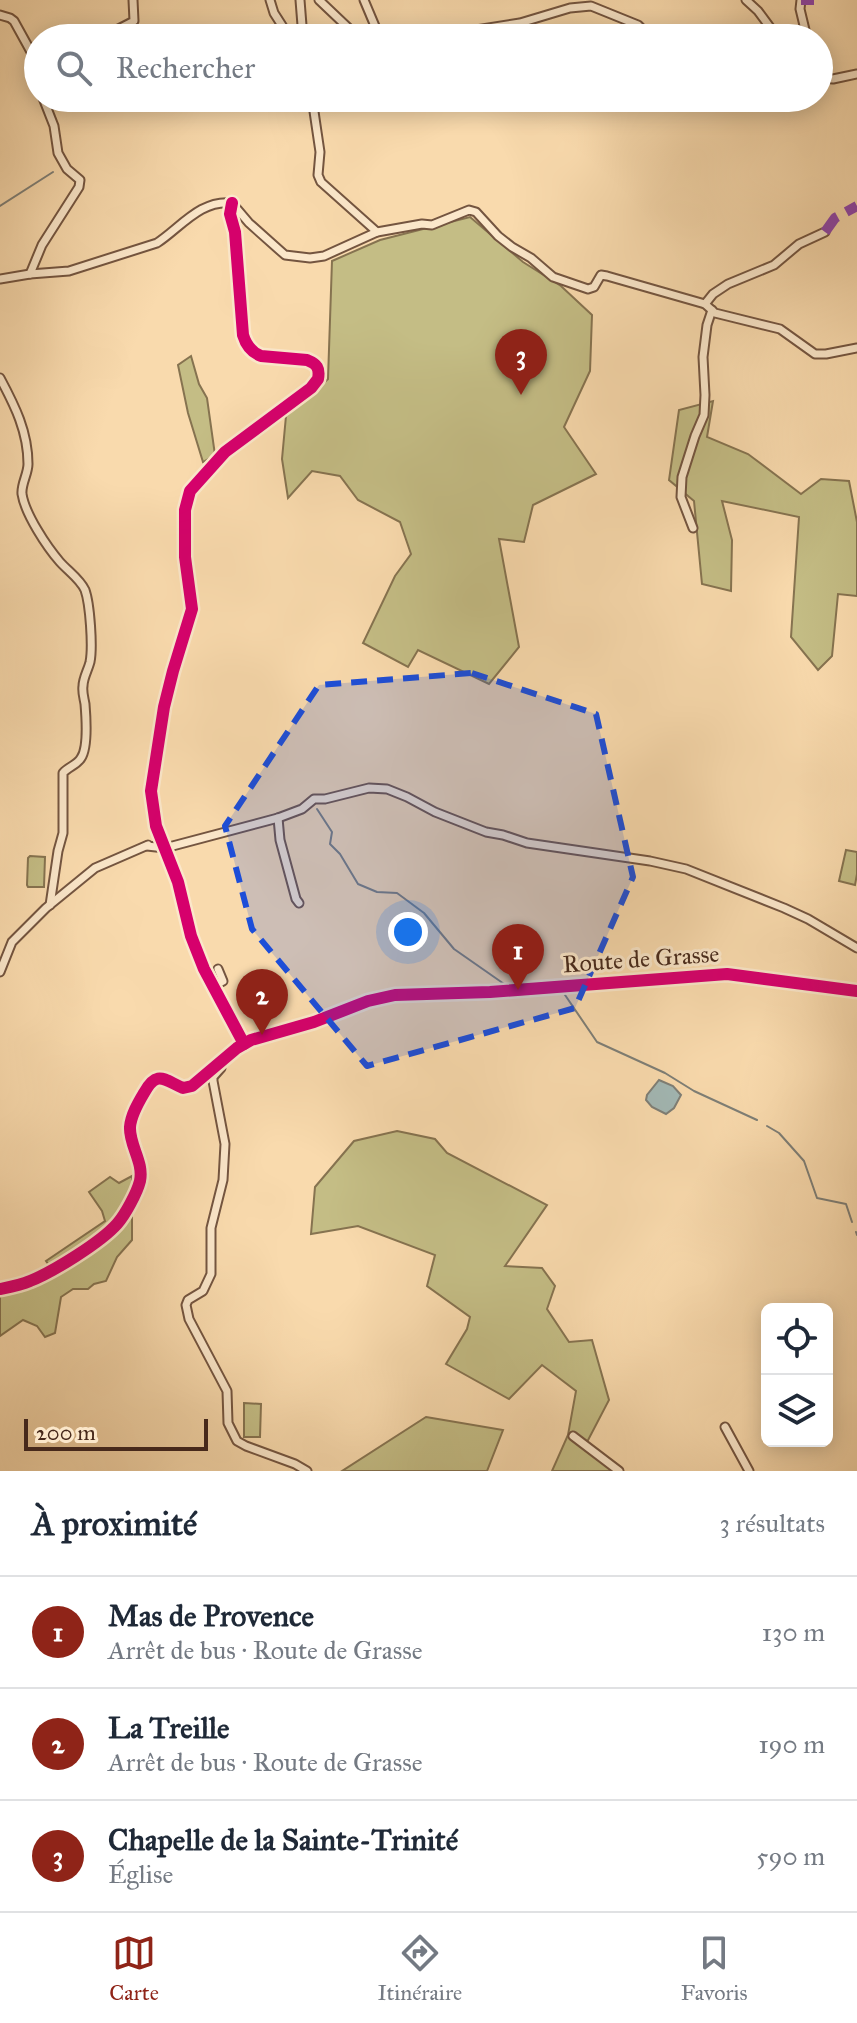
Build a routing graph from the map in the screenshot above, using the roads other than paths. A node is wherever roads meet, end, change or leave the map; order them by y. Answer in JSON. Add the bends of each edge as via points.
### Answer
{"nodes":[{"id":1,"x":133,"y":0,"type":"edge"},
{"id":2,"x":270,"y":0,"type":"edge"},
{"id":3,"x":300,"y":0,"type":"edge"},
{"id":4,"x":319,"y":0,"type":"edge"},
{"id":5,"x":364,"y":0,"type":"edge"},
{"id":6,"x":746,"y":0,"type":"edge"},
{"id":7,"x":801,"y":0,"type":"edge"},
{"id":8,"x":0,"y":15,"type":"edge"},
{"id":9,"x":128,"y":24,"type":"edge"},
{"id":10,"x":281,"y":24,"type":"edge"},
{"id":11,"x":302,"y":24,"type":"edge"},
{"id":12,"x":344,"y":24,"type":"edge"},
{"id":13,"x":374,"y":24,"type":"edge"},
{"id":14,"x":514,"y":24,"type":"edge"},
{"id":15,"x":636,"y":24,"type":"edge"},
{"id":16,"x":768,"y":24,"type":"edge"},
{"id":17,"x":804,"y":24,"type":"edge"},
{"id":18,"x":24,"y":39,"type":"edge"},
{"id":19,"x":857,"y":74,"type":"edge"},
{"id":20,"x":833,"y":79,"type":"edge"},
{"id":21,"x":48,"y":112,"type":"edge"},
{"id":22,"x":314,"y":112,"type":"edge"},
{"id":23,"x":232,"y":203,"type":"junction"},
{"id":24,"x":377,"y":232,"type":"junction"},
{"id":25,"x":825,"y":232,"type":"dead end"},
{"id":26,"x":30,"y":274,"type":"junction"},
{"id":27,"x":0,"y":279,"type":"edge"},
{"id":28,"x":708,"y":307,"type":"junction"},
{"id":29,"x":857,"y":348,"type":"edge"},
{"id":30,"x":0,"y":378,"type":"edge"},
{"id":31,"x":693,"y":528,"type":"dead end"},
{"id":32,"x":278,"y":818,"type":"junction"},
{"id":33,"x":156,"y":826,"type":"junction"},
{"id":34,"x":149,"y":845,"type":"junction"},
{"id":35,"x":163,"y":845,"type":"junction"},
{"id":36,"x":299,"y":903,"type":"dead end"},
{"id":37,"x":50,"y":905,"type":"junction"},
{"id":38,"x":857,"y":948,"type":"edge"},
{"id":39,"x":218,"y":969,"type":"dead end"},
{"id":40,"x":0,"y":972,"type":"edge"},
{"id":41,"x":213,"y":986,"type":"junction"},
{"id":42,"x":857,"y":991,"type":"edge"},
{"id":43,"x":244,"y":1044,"type":"junction"},
{"id":44,"x":225,"y":1059,"type":"junction"},
{"id":45,"x":0,"y":1289,"type":"edge"},
{"id":46,"x":725,"y":1427,"type":"dead end"},
{"id":47,"x":573,"y":1436,"type":"dead end"},
{"id":48,"x":307,"y":1471,"type":"edge"},
{"id":49,"x":619,"y":1471,"type":"edge"},
{"id":50,"x":749,"y":1471,"type":"edge"}],
"edges":[{"from":1,"to":9,"type":"street","via":[[134,21]]},
{"from":2,"to":10,"type":"street"},
{"from":3,"to":11,"type":"street"},
{"from":4,"to":12,"type":"street"},
{"from":5,"to":13,"type":"street"},
{"from":6,"to":16,"type":"street"},
{"from":7,"to":17,"type":"street"},
{"from":8,"to":18,"type":"street","via":[[14,21]]},
{"from":14,"to":15,"type":"street","via":[[591,6]]},
{"from":19,"to":20,"type":"street"},
{"from":21,"to":26,"type":"street","via":[[58,153],[80,180]]},
{"from":22,"to":24,"type":"street","via":[[321,182]]},
{"from":23,"to":24,"type":"street","via":[[285,255],[324,256]]},
{"from":23,"to":26,"type":"street","via":[[212,204],[157,243],[69,271]]},
{"from":23,"to":33,"type":"street","via":[[246,344],[261,356],[313,362],[319,376],[311,388],[225,452],[188,496],[185,557],[192,609],[157,747],[151,791]]},
{"from":24,"to":28,"type":"street","via":[[432,225],[469,210],[553,277],[591,289],[601,275],[607,276]]},
{"from":25,"to":28,"type":"street","via":[[799,244],[774,265],[728,284],[713,294]]},
{"from":26,"to":27,"type":"street"},
{"from":28,"to":29,"type":"street","via":[[780,329],[815,354]]},
{"from":28,"to":31,"type":"street","via":[[704,415],[682,477],[681,497]]},
{"from":30,"to":37,"type":"street","via":[[26,435],[28,465],[22,494],[37,530],[83,586],[91,631],[83,684],[84,749],[78,762],[63,773],[63,833]]},
{"from":32,"to":35,"type":"street"},
{"from":32,"to":36,"type":"street"},
{"from":32,"to":38,"type":"street","via":[[314,799],[387,789],[486,832],[527,843],[686,869],[808,919]]},
{"from":33,"to":34,"type":"street"},
{"from":33,"to":35,"type":"street"},
{"from":34,"to":35,"type":"street"},
{"from":34,"to":37,"type":"street","via":[[95,868]]},
{"from":35,"to":41,"type":"street","via":[[191,936]]},
{"from":37,"to":40,"type":"street","via":[[12,942]]},
{"from":39,"to":41,"type":"street","via":[[223,981]]},
{"from":41,"to":43,"type":"street"},
{"from":42,"to":43,"type":"street","name":"Route de Grasse","via":[[727,974],[395,995]]},
{"from":43,"to":44,"type":"street","name":"Route de Grasse"},
{"from":44,"to":45,"type":"street","name":"Route de Grasse","via":[[188,1088],[159,1077],[152,1080],[130,1124],[140,1181],[117,1225],[44,1275]]},
{"from":44,"to":48,"type":"street","via":[[213,1077],[225,1159],[211,1228],[211,1274],[203,1291],[186,1305],[227,1391],[228,1423],[237,1441]]},
{"from":46,"to":50,"type":"street"},
{"from":47,"to":49,"type":"street"}]}
